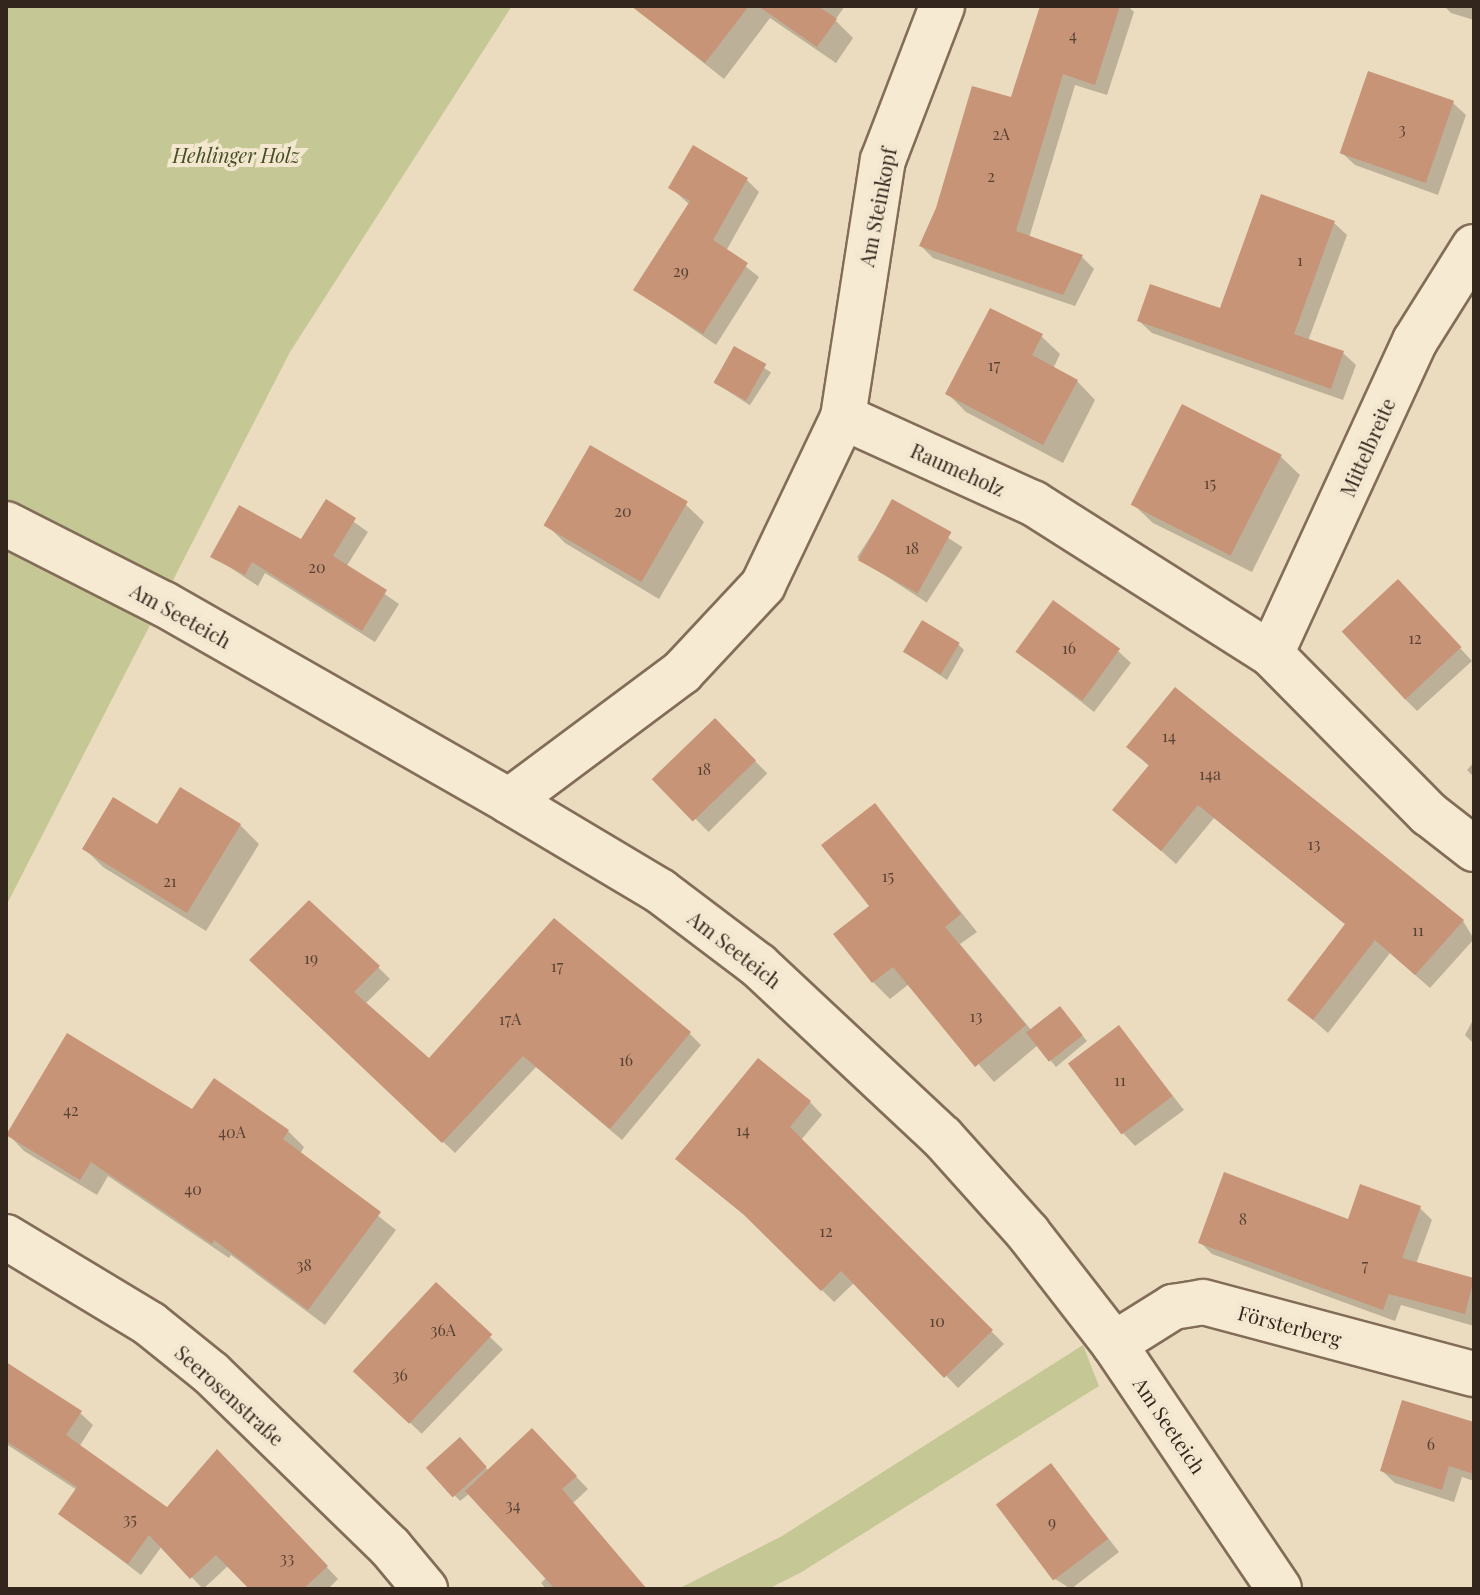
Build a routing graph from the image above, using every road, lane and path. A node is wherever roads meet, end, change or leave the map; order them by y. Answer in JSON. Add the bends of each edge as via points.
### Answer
{"nodes":[{"id":1,"x":942,"y":6,"type":"edge"},
{"id":2,"x":1474,"y":247,"type":"edge"},
{"id":3,"x":843,"y":417,"type":"junction"},
{"id":4,"x":6,"y":524,"type":"edge"},
{"id":5,"x":1271,"y":654,"type":"junction"},
{"id":6,"x":509,"y":801,"type":"junction"},
{"id":7,"x":1474,"y":849,"type":"edge"},
{"id":8,"x":6,"y":1237,"type":"edge"},
{"id":9,"x":1114,"y":1344,"type":"junction"},
{"id":10,"x":1474,"y":1374,"type":"edge"},
{"id":11,"x":425,"y":1589,"type":"edge"},
{"id":12,"x":1279,"y":1589,"type":"edge"}],
"edges":[{"from":1,"to":3,"type":"street","name":"Am Steinkopf","via":[[883,160]]},
{"from":2,"to":5,"type":"street","name":"Mittelbreite","via":[[1415,341]]},
{"from":3,"to":5,"type":"street","name":"Raumeholz","via":[[1033,503]]},
{"from":3,"to":6,"type":"street","via":[[763,585],[727,628],[682,672]]},
{"from":4,"to":6,"type":"street","name":"Am Seeteich","via":[[164,604]]},
{"from":5,"to":7,"type":"street","name":"Raumeholz","via":[[1429,814]]},
{"from":6,"to":9,"type":"street","name":"Am Seeteich","via":[[660,891],[829,1027],[942,1137],[1019,1222]]},
{"from":8,"to":11,"type":"street","name":"Seerosenstraße","via":[[150,1324],[211,1373],[390,1547]]},
{"from":9,"to":10,"type":"street","name":"Försterberg","via":[[1173,1307],[1203,1302]]},
{"from":9,"to":12,"type":"street","name":"Am Seeteich"}]}
